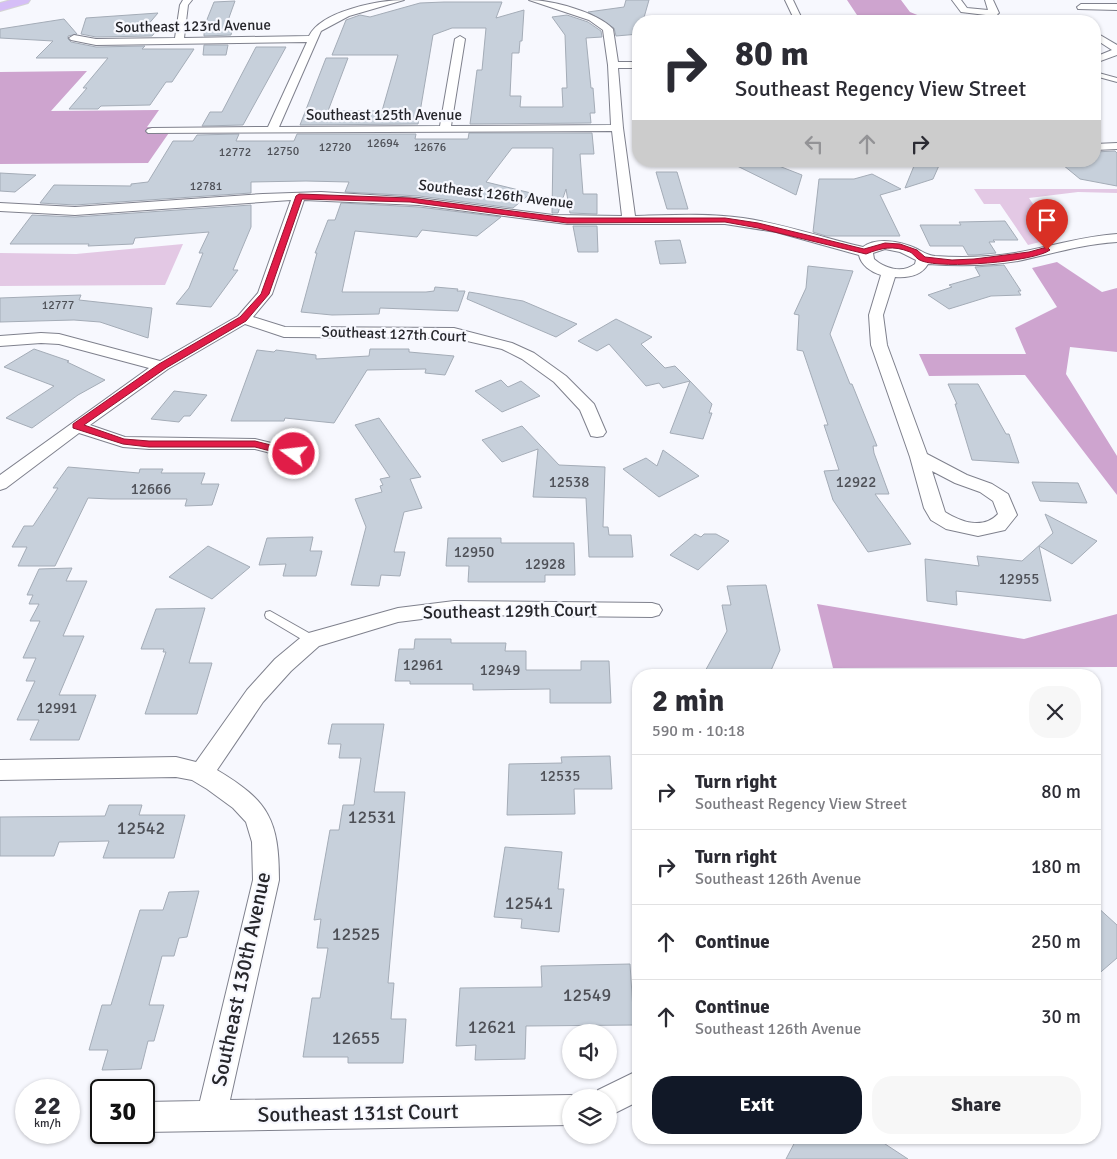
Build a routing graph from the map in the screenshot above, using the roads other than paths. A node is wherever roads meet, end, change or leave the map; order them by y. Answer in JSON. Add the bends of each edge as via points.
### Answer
{"nodes":[{"id":1,"x":24,"y":0,"type":"edge"},
{"id":2,"x":188,"y":0,"type":"edge"},
{"id":3,"x":352,"y":0,"type":"edge"},
{"id":4,"x":400,"y":0,"type":"edge"},
{"id":5,"x":533,"y":0,"type":"edge"},
{"id":6,"x":789,"y":0,"type":"edge"},
{"id":7,"x":956,"y":0,"type":"edge"},
{"id":8,"x":989,"y":0,"type":"edge"},
{"id":9,"x":574,"y":3,"type":"dead end"},
{"id":10,"x":373,"y":7,"type":"junction"},
{"id":11,"x":1081,"y":7,"type":"edge"},
{"id":12,"x":1117,"y":7,"type":"edge"},
{"id":13,"x":0,"y":8,"type":"edge"},
{"id":14,"x":561,"y":8,"type":"junction"},
{"id":15,"x":796,"y":15,"type":"edge"},
{"id":16,"x":988,"y":15,"type":"edge"},
{"id":17,"x":996,"y":15,"type":"edge"},
{"id":18,"x":74,"y":38,"type":"dead end"},
{"id":19,"x":312,"y":39,"type":"junction"},
{"id":20,"x":460,"y":39,"type":"dead end"},
{"id":21,"x":1101,"y":39,"type":"edge"},
{"id":22,"x":179,"y":41,"type":"junction"},
{"id":23,"x":1117,"y":50,"type":"edge"},
{"id":24,"x":1101,"y":57,"type":"edge"},
{"id":25,"x":613,"y":65,"type":"junction"},
{"id":26,"x":632,"y":65,"type":"edge"},
{"id":27,"x":1101,"y":76,"type":"edge"},
{"id":28,"x":1117,"y":80,"type":"edge"},
{"id":29,"x":617,"y":128,"type":"junction"},
{"id":30,"x":445,"y":129,"type":"junction"},
{"id":31,"x":272,"y":130,"type":"junction"},
{"id":32,"x":152,"y":131,"type":"dead end"},
{"id":33,"x":1117,"y":146,"type":"edge"},
{"id":34,"x":1101,"y":147,"type":"edge"},
{"id":35,"x":299,"y":196,"type":"junction"},
{"id":36,"x":0,"y":207,"type":"edge"},
{"id":37,"x":629,"y":221,"type":"junction"},
{"id":38,"x":1117,"y":238,"type":"edge"},
{"id":39,"x":866,"y":252,"type":"junction"},
{"id":40,"x":923,"y":260,"type":"junction"},
{"id":41,"x":889,"y":272,"type":"junction"},
{"id":42,"x":243,"y":319,"type":"junction"},
{"id":43,"x":0,"y":341,"type":"edge"},
{"id":44,"x":162,"y":366,"type":"junction"},
{"id":45,"x":77,"y":426,"type":"junction"},
{"id":46,"x":597,"y":432,"type":"dead end"},
{"id":47,"x":294,"y":454,"type":"dead end"},
{"id":48,"x":919,"y":457,"type":"junction"},
{"id":49,"x":0,"y":484,"type":"edge"},
{"id":50,"x":652,"y":610,"type":"dead end"},
{"id":51,"x":270,"y":615,"type":"dead end"},
{"id":52,"x":312,"y":640,"type":"junction"},
{"id":53,"x":0,"y":770,"type":"edge"},
{"id":54,"x":202,"y":774,"type":"junction"},
{"id":55,"x":632,"y":1089,"type":"edge"},
{"id":56,"x":617,"y":1097,"type":"edge"},
{"id":57,"x":562,"y":1110,"type":"edge"},
{"id":58,"x":212,"y":1115,"type":"junction"},
{"id":59,"x":155,"y":1117,"type":"edge"}],
"edges":[{"from":1,"to":13,"type":"main road"},
{"from":2,"to":22,"type":"street","via":[[184,5]]},
{"from":3,"to":10,"type":"street"},
{"from":4,"to":10,"type":"street"},
{"from":5,"to":14,"type":"street"},
{"from":6,"to":15,"type":"street"},
{"from":7,"to":16,"type":"street","via":[[964,10]]},
{"from":8,"to":17,"type":"street"},
{"from":9,"to":14,"type":"street"},
{"from":10,"to":19,"type":"street","via":[[326,23]]},
{"from":11,"to":12,"type":"street"},
{"from":14,"to":25,"type":"street","via":[[592,18],[608,29]]},
{"from":18,"to":22,"type":"street","name":"Southeast 123rd Avenue","via":[[96,42]]},
{"from":19,"to":22,"type":"street","name":"Southeast 123rd Avenue"},
{"from":19,"to":31,"type":"street"},
{"from":20,"to":30,"type":"street"},
{"from":21,"to":23,"type":"street"},
{"from":23,"to":24,"type":"street"},
{"from":25,"to":26,"type":"street"},
{"from":25,"to":29,"type":"street"},
{"from":27,"to":28,"type":"lane"},
{"from":29,"to":30,"type":"street","name":"Southeast 125th Avenue"},
{"from":29,"to":37,"type":"street"},
{"from":30,"to":31,"type":"street","name":"Southeast 125th Avenue"},
{"from":31,"to":32,"type":"street","name":"Southeast 125th Avenue"},
{"from":33,"to":34,"type":"street"},
{"from":35,"to":36,"type":"street","name":"Southeast 126th Avenue","via":[[206,200],[92,212]]},
{"from":35,"to":37,"type":"street","name":"Southeast 126th Avenue","via":[[410,200],[567,220]]},
{"from":35,"to":42,"type":"street","via":[[265,294]]},
{"from":37,"to":39,"type":"street","name":"Southeast 126th Avenue","via":[[725,220]]},
{"from":38,"to":40,"type":"street","via":[[1081,241],[1030,254],[974,262]]},
{"from":39,"to":40,"type":"street","via":[[885,245],[900,246],[914,251]]},
{"from":39,"to":41,"type":"street","via":[[867,260],[878,269]]},
{"from":40,"to":41,"type":"street","via":[[917,270]]},
{"from":41,"to":48,"type":"street","via":[[876,315],[879,345]]},
{"from":42,"to":44,"type":"street"},
{"from":42,"to":46,"type":"street","name":"Southeast 127th Court","via":[[284,332],[454,333],[507,346],[528,356],[560,379],[588,408]]},
{"from":43,"to":44,"type":"street","via":[[59,339]]},
{"from":44,"to":45,"type":"street"},
{"from":45,"to":47,"type":"street","via":[[123,442],[255,444]]},
{"from":45,"to":49,"type":"street"},
{"from":48,"to":48,"type":"street","via":[[938,516],[953,525],[978,530],[998,526],[1008,515],[1001,498],[986,488]]},
{"from":50,"to":52,"type":"street","name":"Southeast 129th Court","via":[[429,610],[398,615]]},
{"from":51,"to":52,"type":"lane"},
{"from":52,"to":54,"type":"street","name":"Southeast 129th Court","via":[[255,696]]},
{"from":53,"to":54,"type":"street","name":"Southeast 130th Avenue","via":[[176,767]]},
{"from":54,"to":58,"type":"street","name":"Southeast 130th Avenue","via":[[236,796],[258,818],[266,849],[266,880]]},
{"from":55,"to":56,"type":"street"},
{"from":57,"to":58,"type":"street","name":"Southeast 131st Court"},
{"from":58,"to":59,"type":"street","name":"Southeast 131st Court"}]}
